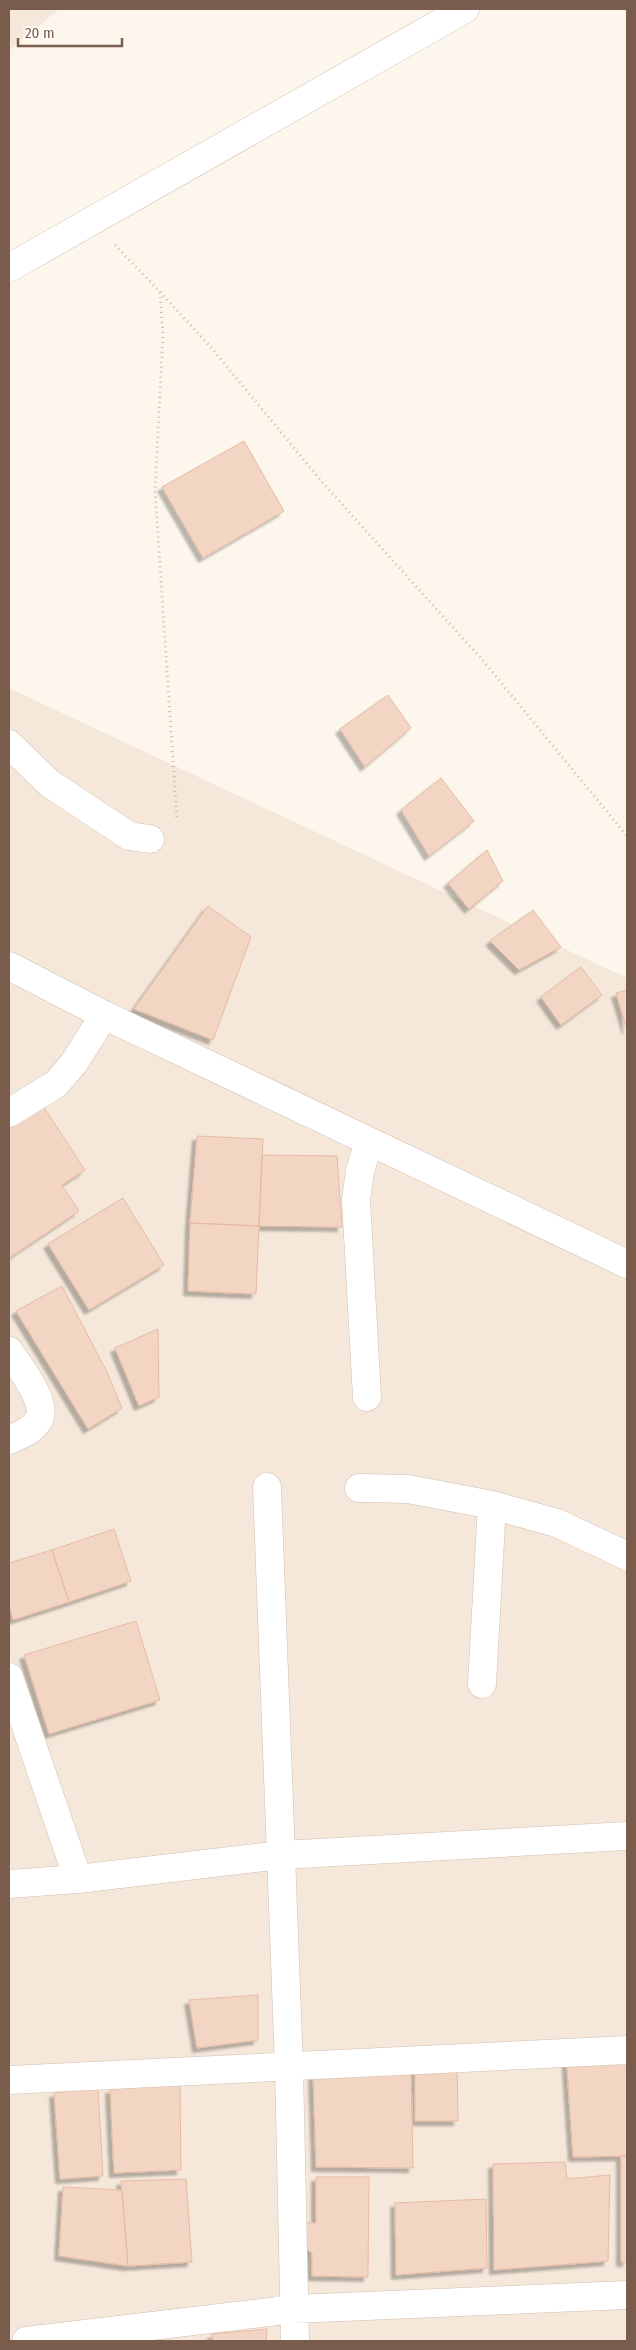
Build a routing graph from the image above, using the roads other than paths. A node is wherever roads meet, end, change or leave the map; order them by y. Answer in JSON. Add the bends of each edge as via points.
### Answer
{"nodes":[{"id":1,"x":464,"y":9,"type":"edge"},
{"id":2,"x":9,"y":268,"type":"edge"},
{"id":3,"x":9,"y":744,"type":"edge"},
{"id":4,"x":150,"y":839,"type":"road end"},
{"id":5,"x":9,"y":966,"type":"edge"},
{"id":6,"x":104,"y":1014,"type":"junction"},
{"id":7,"x":9,"y":1113,"type":"edge"},
{"id":8,"x":369,"y":1142,"type":"junction"},
{"id":9,"x":627,"y":1264,"type":"edge"},
{"id":10,"x":9,"y":1351,"type":"edge"},
{"id":11,"x":367,"y":1397,"type":"dead end"},
{"id":12,"x":9,"y":1440,"type":"edge"},
{"id":13,"x":267,"y":1487,"type":"dead end"},
{"id":14,"x":359,"y":1488,"type":"dead end"},
{"id":15,"x":492,"y":1505,"type":"junction"},
{"id":16,"x":627,"y":1556,"type":"edge"},
{"id":17,"x":9,"y":1676,"type":"edge"},
{"id":18,"x":482,"y":1684,"type":"dead end"},
{"id":19,"x":627,"y":1836,"type":"edge"},
{"id":20,"x":280,"y":1855,"type":"junction"},
{"id":21,"x":78,"y":1879,"type":"junction"},
{"id":22,"x":9,"y":1884,"type":"edge"},
{"id":23,"x":627,"y":2050,"type":"edge"},
{"id":24,"x":289,"y":2066,"type":"junction"},
{"id":25,"x":9,"y":2080,"type":"edge"},
{"id":26,"x":627,"y":2295,"type":"edge"},
{"id":27,"x":295,"y":2309,"type":"junction"},
{"id":28,"x":26,"y":2341,"type":"edge"},
{"id":29,"x":296,"y":2341,"type":"edge"}],
"edges":[{"from":1,"to":2,"type":"street"},
{"from":3,"to":4,"type":"street","via":[[49,783],[130,836]]},
{"from":5,"to":6,"type":"street"},
{"from":6,"to":7,"type":"street","via":[[74,1063],[56,1084]]},
{"from":6,"to":8,"type":"street"},
{"from":8,"to":9,"type":"street"},
{"from":8,"to":11,"type":"street","via":[[356,1200]]},
{"from":10,"to":12,"type":"street","via":[[35,1391],[41,1408],[40,1420]]},
{"from":13,"to":20,"type":"street"},
{"from":14,"to":15,"type":"street","via":[[408,1489]]},
{"from":15,"to":16,"type":"street","via":[[557,1523]]},
{"from":15,"to":18,"type":"street"},
{"from":17,"to":21,"type":"street"},
{"from":19,"to":20,"type":"street"},
{"from":20,"to":21,"type":"street"},
{"from":20,"to":24,"type":"street"},
{"from":21,"to":22,"type":"street"},
{"from":23,"to":24,"type":"street"},
{"from":24,"to":25,"type":"street"},
{"from":24,"to":27,"type":"street"},
{"from":26,"to":27,"type":"street"},
{"from":27,"to":28,"type":"street"},
{"from":27,"to":29,"type":"street"}]}
